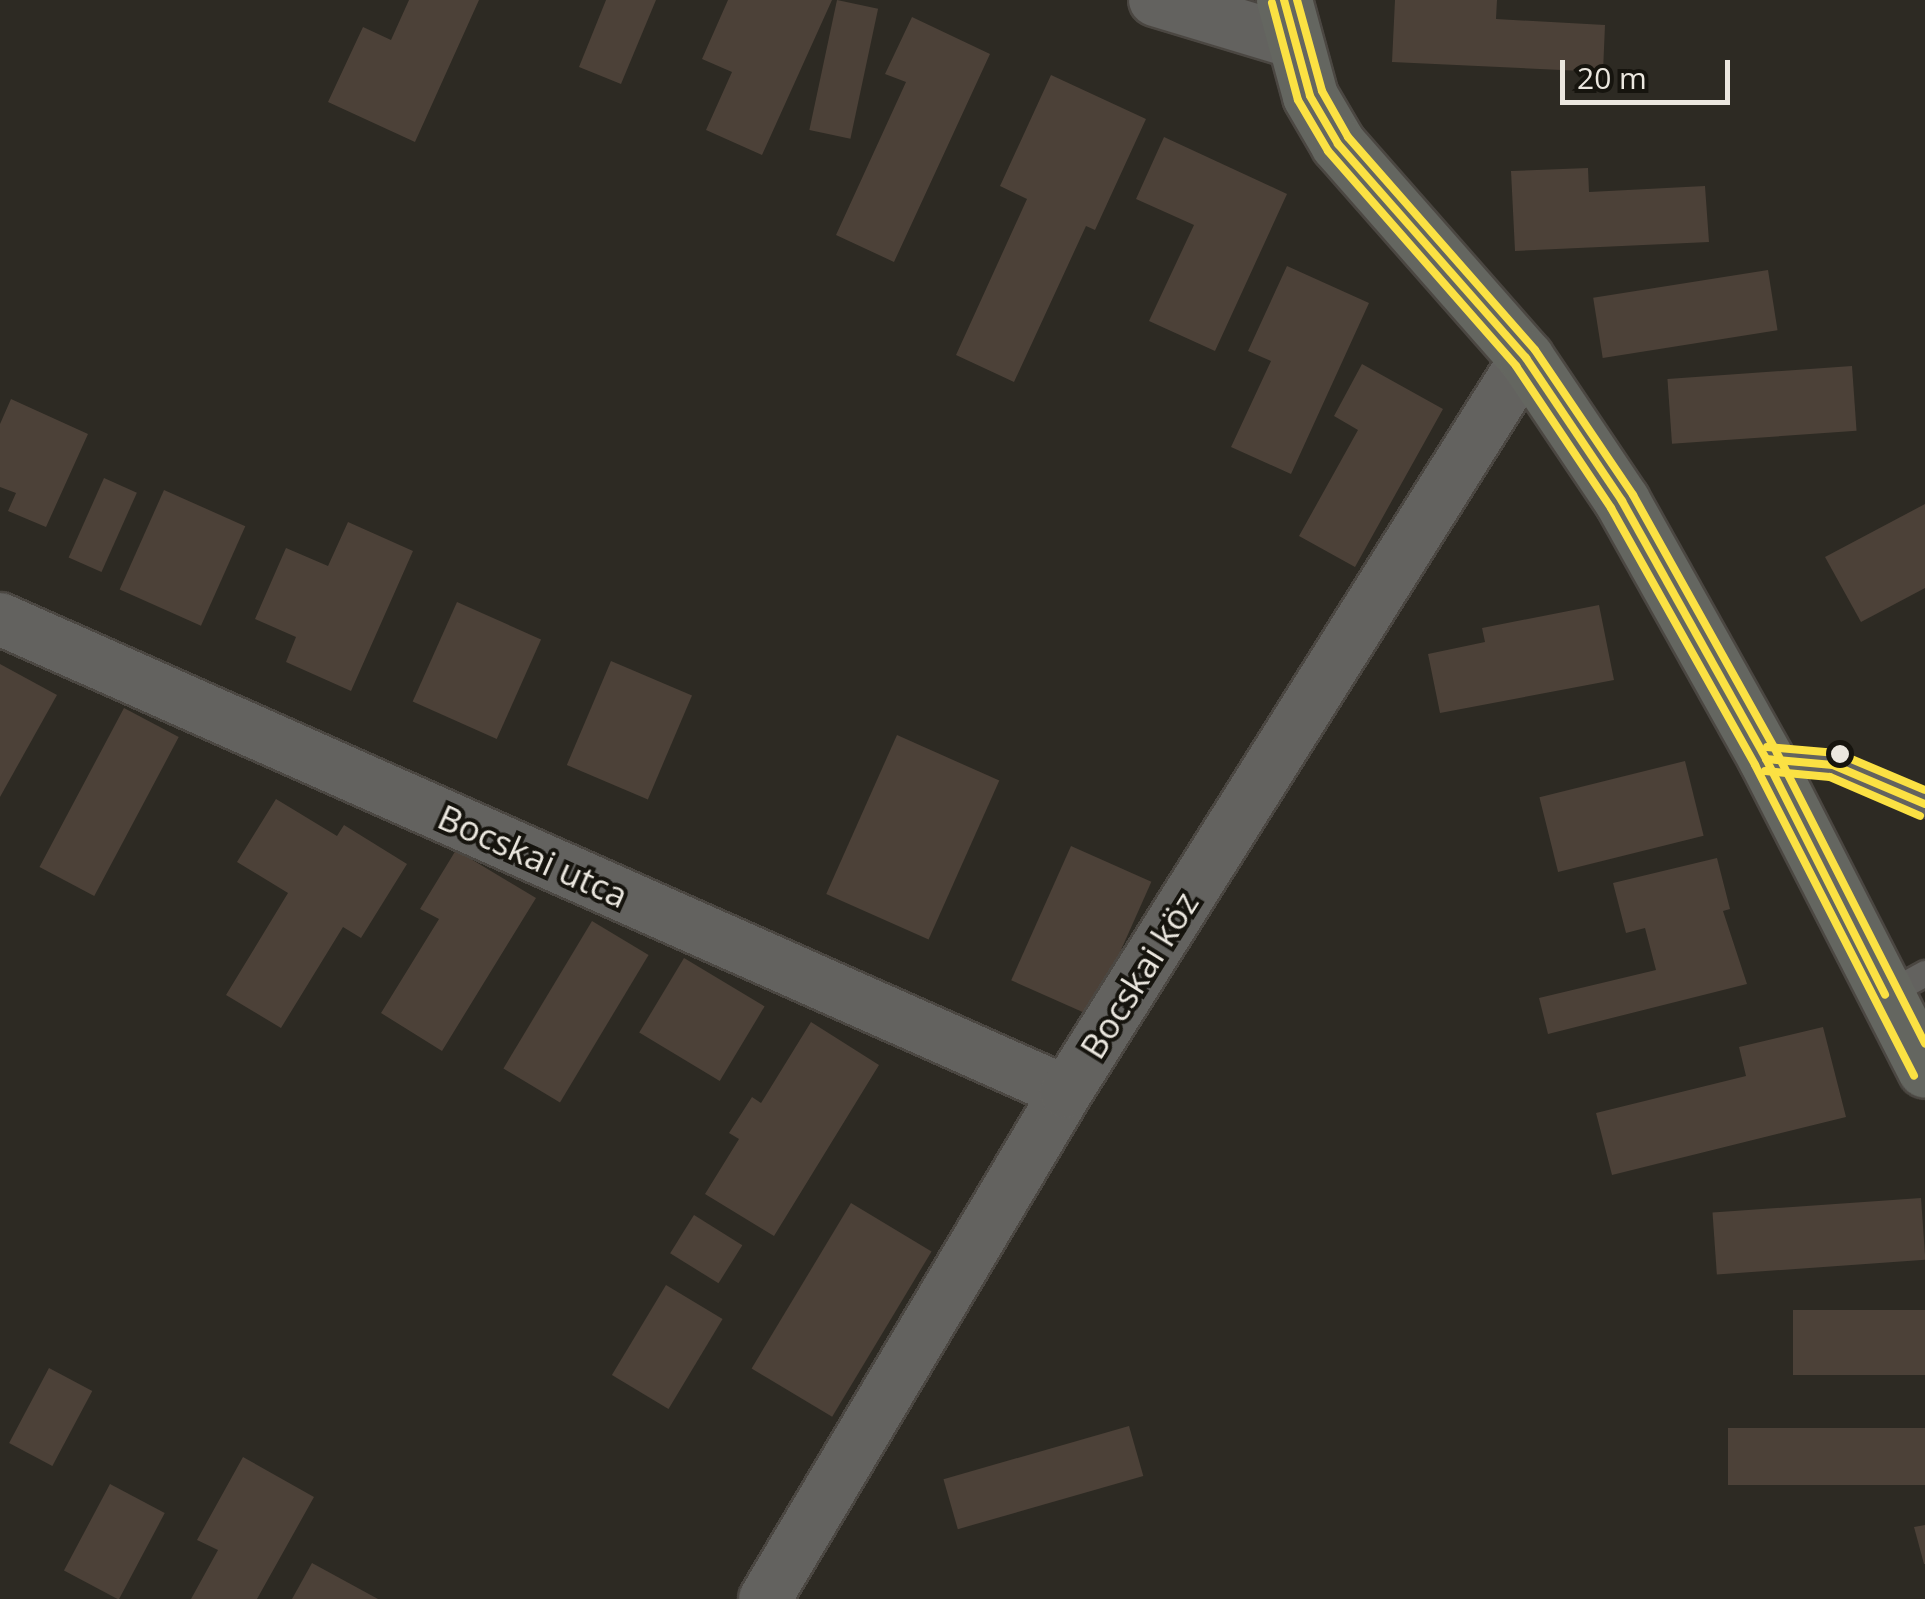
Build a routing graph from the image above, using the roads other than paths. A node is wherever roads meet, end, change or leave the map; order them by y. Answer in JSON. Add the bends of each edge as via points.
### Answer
{"nodes":[{"id":1,"x":1154,"y":0,"type":"edge"},
{"id":2,"x":1287,"y":20,"type":"edge"},
{"id":3,"x":1526,"y":358,"type":"junction"},
{"id":4,"x":0,"y":619,"type":"edge"},
{"id":5,"x":1766,"y":759,"type":"junction"},
{"id":6,"x":1925,"y":804,"type":"edge"},
{"id":7,"x":1905,"y":984,"type":"edge"},
{"id":8,"x":1925,"y":1070,"type":"edge"},
{"id":9,"x":1066,"y":1092,"type":"junction"},
{"id":10,"x":765,"y":1599,"type":"edge"}],
"edges":[{"from":1,"to":2,"type":"street"},
{"from":2,"to":3,"type":"main road","via":[[1310,96],[1338,144]]},
{"from":3,"to":5,"type":"main road","via":[[1622,501]]},
{"from":3,"to":9,"type":"street","name":"Bocskai köz"},
{"from":4,"to":9,"type":"street","name":"Bocskai utca"},
{"from":5,"to":6,"type":"lane","via":[[1833,765]]},
{"from":5,"to":7,"type":"main road"},
{"from":7,"to":8,"type":"main road"},
{"from":9,"to":10,"type":"street","name":"Bocskai köz"}]}
